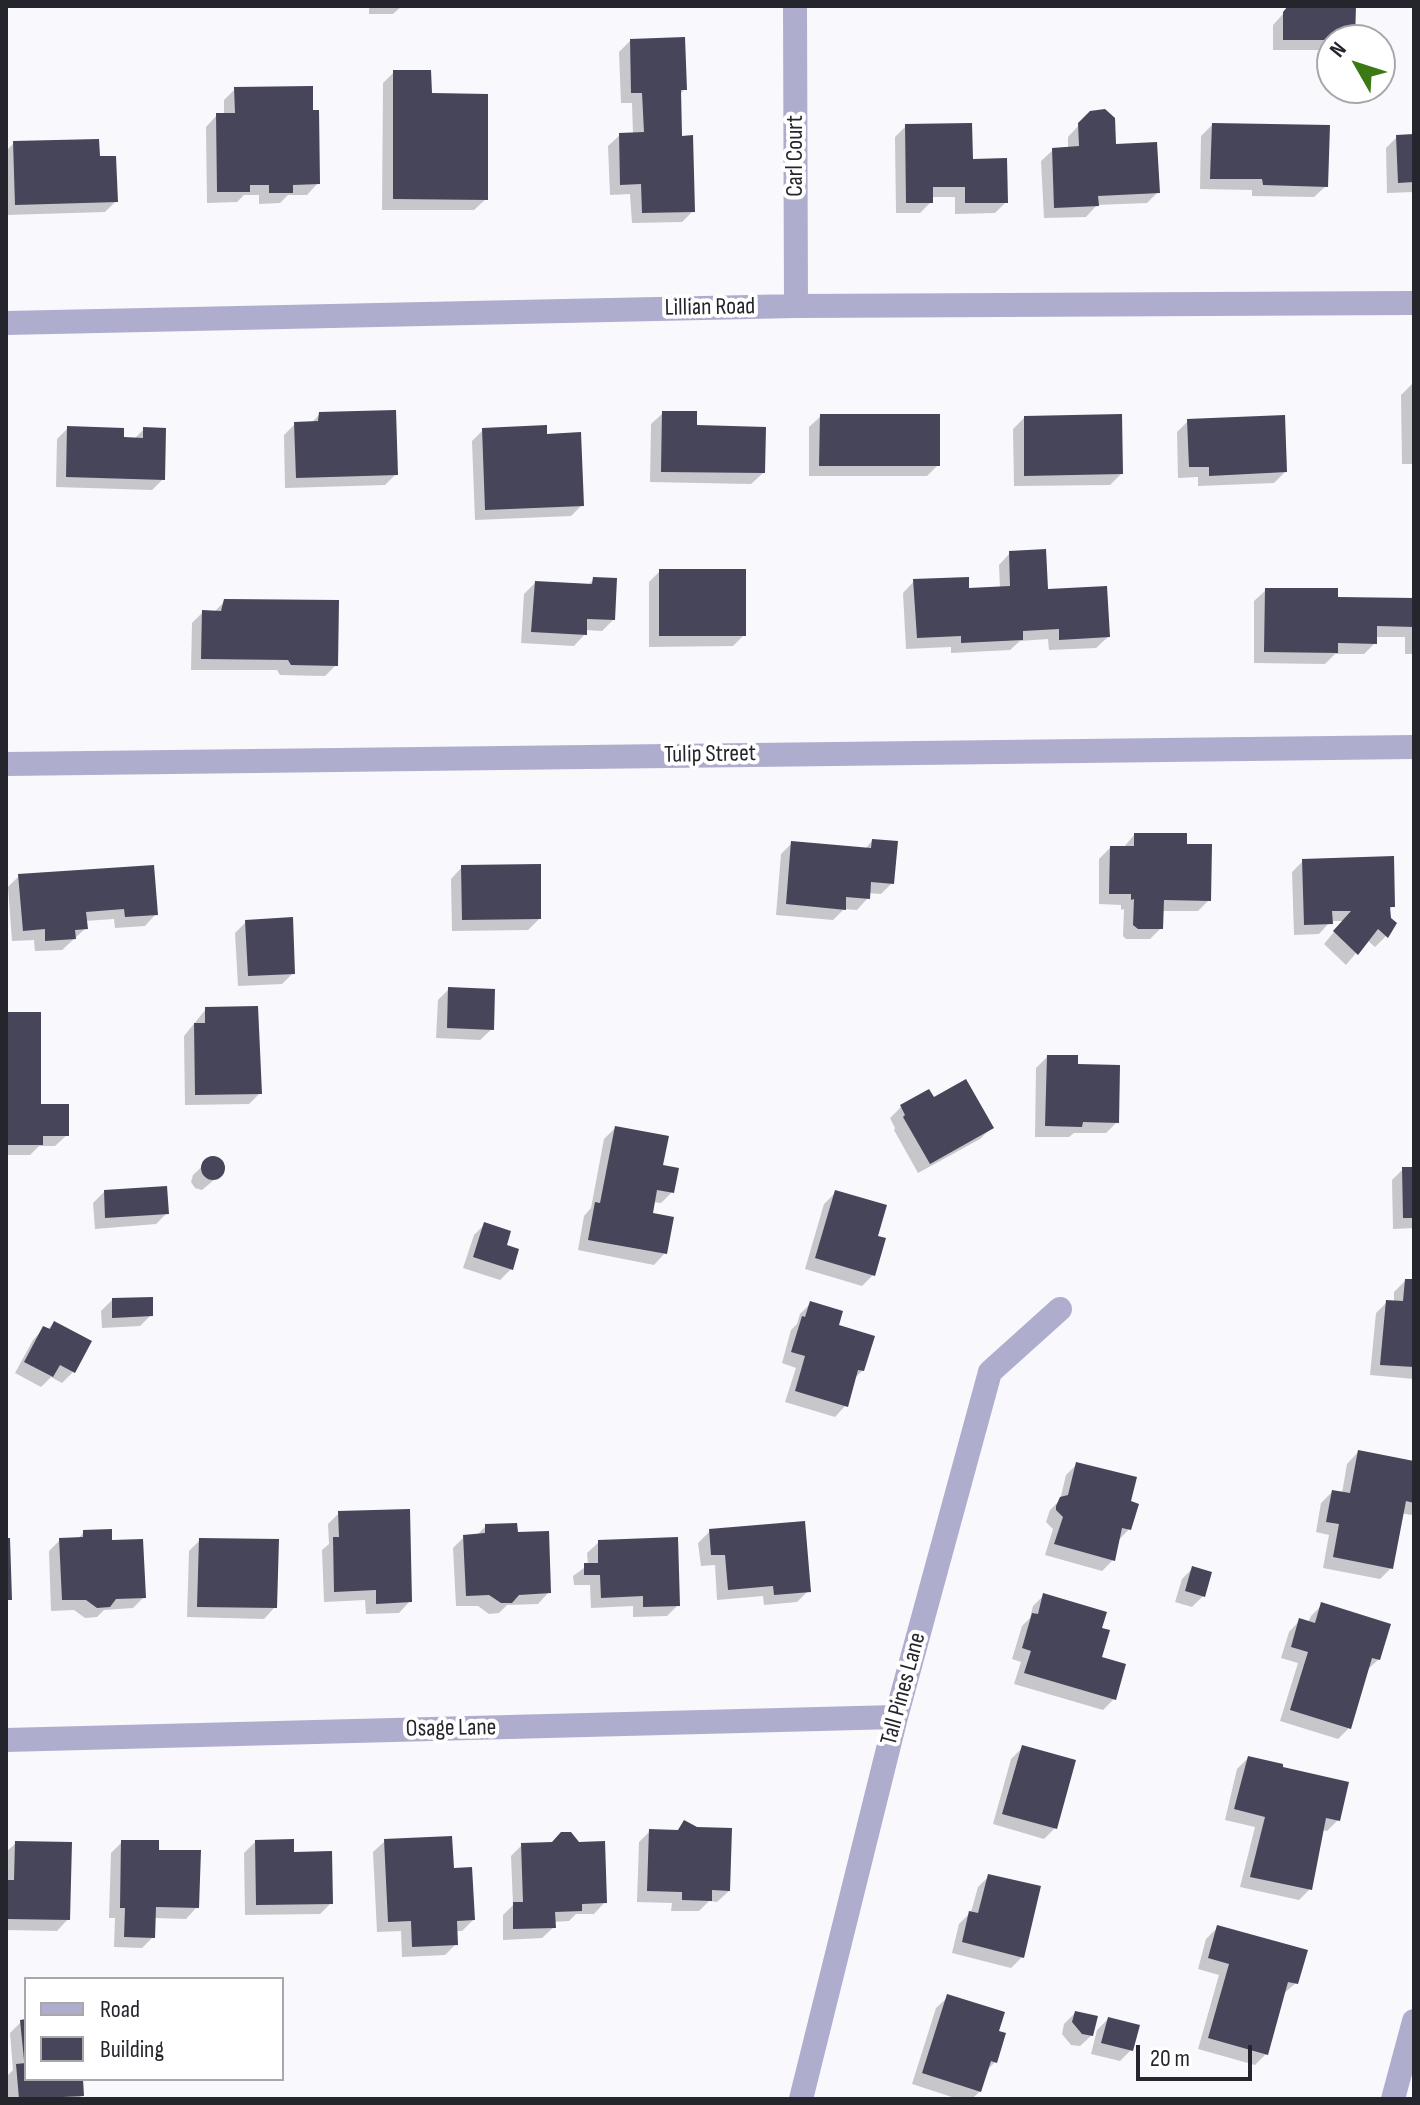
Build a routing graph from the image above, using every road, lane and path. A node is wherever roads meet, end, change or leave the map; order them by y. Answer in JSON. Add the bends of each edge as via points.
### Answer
{"nodes":[{"id":1,"x":795,"y":6,"type":"edge"},
{"id":2,"x":1414,"y":303,"type":"edge"},
{"id":3,"x":796,"y":306,"type":"junction"},
{"id":4,"x":6,"y":323,"type":"edge"},
{"id":5,"x":1414,"y":747,"type":"edge"},
{"id":6,"x":6,"y":764,"type":"edge"},
{"id":7,"x":1060,"y":1309,"type":"dead end"},
{"id":8,"x":896,"y":1717,"type":"junction"},
{"id":9,"x":6,"y":1740,"type":"edge"},
{"id":10,"x":1414,"y":2021,"type":"edge"},
{"id":11,"x":801,"y":2099,"type":"edge"},
{"id":12,"x":1393,"y":2099,"type":"edge"}],
"edges":[{"from":1,"to":3,"type":"street","name":"Carl Court"},
{"from":2,"to":3,"type":"street","name":"Lillian Road"},
{"from":3,"to":4,"type":"street","name":"Lillian Road"},
{"from":5,"to":6,"type":"street","name":"Tulip Street"},
{"from":7,"to":8,"type":"street","name":"Tall Pines Lane","via":[[990,1372]]},
{"from":8,"to":9,"type":"street","name":"Osage Lane"},
{"from":8,"to":11,"type":"street","name":"Tall Pines Lane"},
{"from":10,"to":12,"type":"street"}]}
